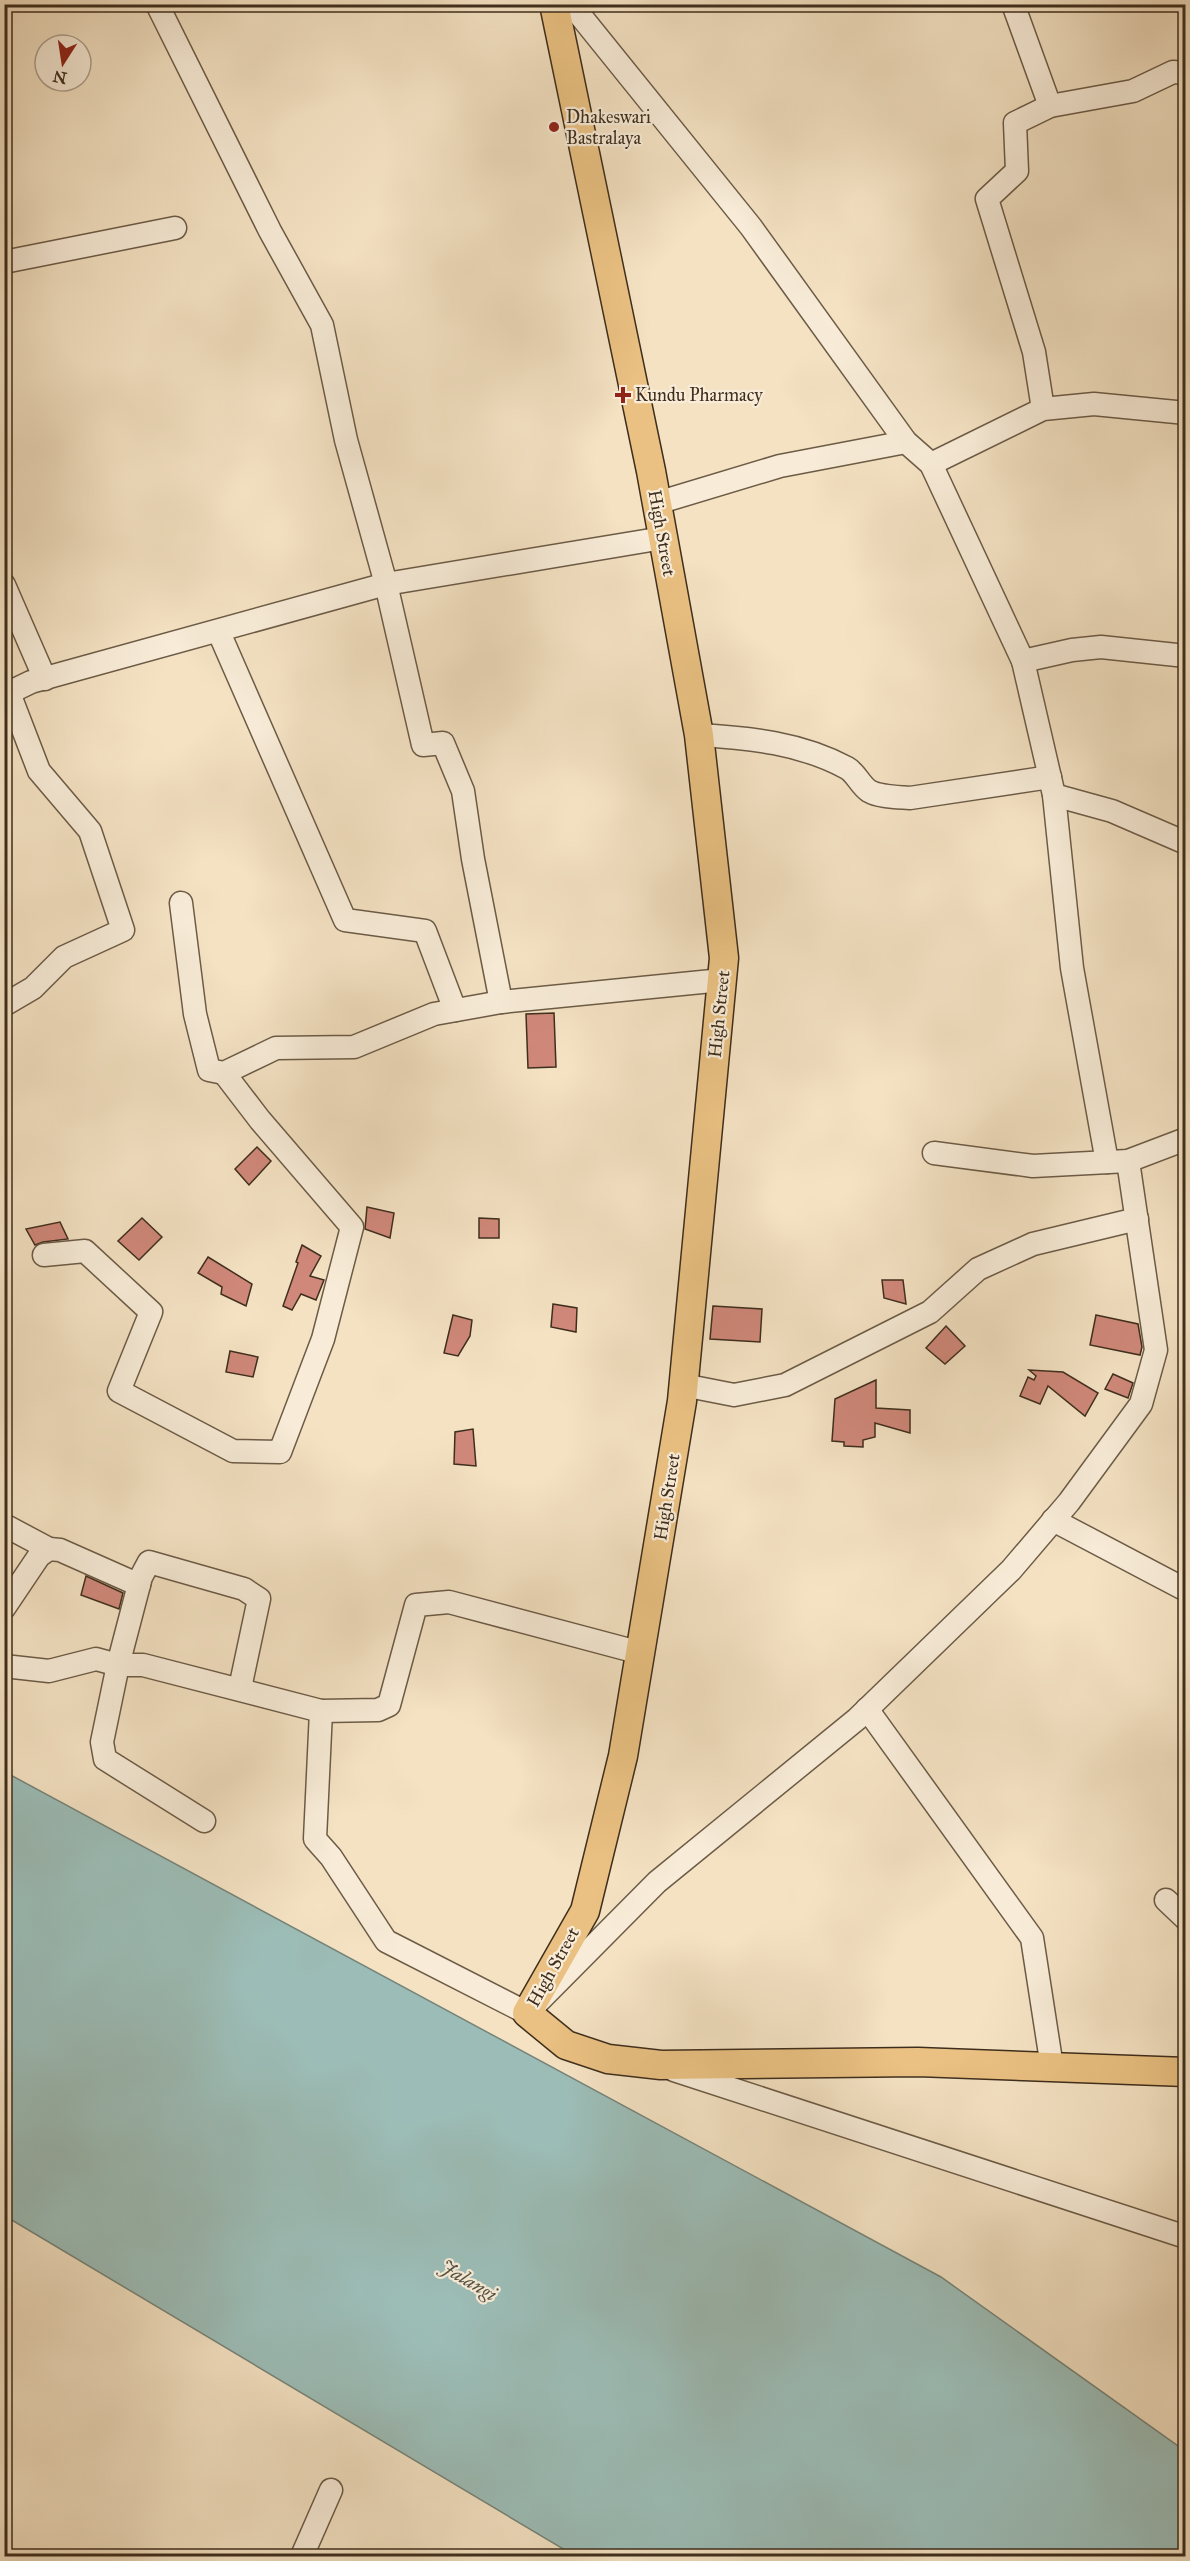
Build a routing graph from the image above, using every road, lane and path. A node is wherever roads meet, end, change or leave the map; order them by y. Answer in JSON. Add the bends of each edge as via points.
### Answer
{"nodes":[{"id":1,"x":157,"y":4,"type":"edge"},
{"id":2,"x":554,"y":4,"type":"edge"},
{"id":3,"x":571,"y":4,"type":"edge"},
{"id":4,"x":1013,"y":4,"type":"edge"},
{"id":5,"x":1185,"y":73,"type":"edge"},
{"id":6,"x":1050,"y":106,"type":"junction"},
{"id":7,"x":175,"y":228,"type":"dead end"},
{"id":8,"x":4,"y":262,"type":"edge"},
{"id":9,"x":1043,"y":409,"type":"junction"},
{"id":10,"x":1185,"y":412,"type":"edge"},
{"id":11,"x":906,"y":442,"type":"junction"},
{"id":12,"x":931,"y":464,"type":"junction"},
{"id":13,"x":657,"y":503,"type":"junction"},
{"id":14,"x":663,"y":538,"type":"junction"},
{"id":15,"x":386,"y":584,"type":"junction"},
{"id":16,"x":4,"y":585,"type":"edge"},
{"id":17,"x":220,"y":637,"type":"dead end"},
{"id":18,"x":1185,"y":656,"type":"edge"},
{"id":19,"x":1023,"y":661,"type":"junction"},
{"id":20,"x":45,"y":679,"type":"junction"},
{"id":21,"x":7,"y":694,"type":"edge"},
{"id":22,"x":699,"y":735,"type":"junction"},
{"id":23,"x":1052,"y":786,"type":"junction"},
{"id":24,"x":1185,"y":843,"type":"edge"},
{"id":25,"x":181,"y":903,"type":"dead end"},
{"id":26,"x":722,"y":980,"type":"junction"},
{"id":27,"x":501,"y":1002,"type":"junction"},
{"id":28,"x":4,"y":1005,"type":"edge"},
{"id":29,"x":455,"y":1010,"type":"junction"},
{"id":30,"x":224,"y":1073,"type":"junction"},
{"id":31,"x":1185,"y":1139,"type":"edge"},
{"id":32,"x":934,"y":1153,"type":"dead end"},
{"id":33,"x":1118,"y":1162,"type":"junction"},
{"id":34,"x":1137,"y":1219,"type":"junction"},
{"id":35,"x":44,"y":1255,"type":"dead end"},
{"id":36,"x":684,"y":1385,"type":"junction"},
{"id":37,"x":1053,"y":1520,"type":"junction"},
{"id":38,"x":4,"y":1525,"type":"edge"},
{"id":39,"x":49,"y":1549,"type":"junction"},
{"id":40,"x":139,"y":1585,"type":"junction"},
{"id":41,"x":1185,"y":1590,"type":"edge"},
{"id":42,"x":4,"y":1608,"type":"edge"},
{"id":43,"x":641,"y":1653,"type":"junction"},
{"id":44,"x":118,"y":1665,"type":"junction"},
{"id":45,"x":4,"y":1666,"type":"edge"},
{"id":46,"x":240,"y":1688,"type":"junction"},
{"id":47,"x":867,"y":1709,"type":"junction"},
{"id":48,"x":321,"y":1711,"type":"junction"},
{"id":49,"x":204,"y":1821,"type":"dead end"},
{"id":50,"x":1166,"y":1900,"type":"dead end"},
{"id":51,"x":1185,"y":1919,"type":"edge"},
{"id":52,"x":527,"y":2013,"type":"junction"},
{"id":53,"x":661,"y":2066,"type":"junction"},
{"id":54,"x":1052,"y":2067,"type":"junction"},
{"id":55,"x":1185,"y":2072,"type":"edge"},
{"id":56,"x":1185,"y":2237,"type":"edge"},
{"id":57,"x":331,"y":2490,"type":"dead end"},
{"id":58,"x":302,"y":2556,"type":"edge"}],
"edges":[{"from":1,"to":15,"type":"street","via":[[270,231],[322,324],[346,440]]},
{"from":2,"to":13,"type":"main road","name":"High Street"},
{"from":3,"to":11,"type":"street","via":[[751,227]]},
{"from":4,"to":6,"type":"street"},
{"from":5,"to":6,"type":"street","via":[[1173,72],[1133,92]]},
{"from":6,"to":9,"type":"street","via":[[1015,123],[1017,171],[987,199],[1034,352]]},
{"from":7,"to":8,"type":"street"},
{"from":9,"to":10,"type":"street","via":[[1094,404]]},
{"from":9,"to":12,"type":"street"},
{"from":11,"to":12,"type":"street"},
{"from":11,"to":13,"type":"street","via":[[780,466]]},
{"from":12,"to":19,"type":"street"},
{"from":13,"to":14,"type":"main road","name":"High Street"},
{"from":14,"to":15,"type":"street"},
{"from":14,"to":22,"type":"main road","name":"High Street"},
{"from":15,"to":20,"type":"street"},
{"from":15,"to":27,"type":"street","via":[[423,745],[443,743],[463,791]]},
{"from":16,"to":20,"type":"street"},
{"from":17,"to":29,"type":"street","via":[[345,920],[425,931]]},
{"from":18,"to":19,"type":"street","via":[[1101,647]]},
{"from":19,"to":23,"type":"street"},
{"from":20,"to":21,"type":"street"},
{"from":21,"to":28,"type":"street","via":[[39,771],[90,831],[123,930],[64,957],[33,988]]},
{"from":22,"to":23,"type":"street","via":[[750,738],[806,750],[850,769],[869,791],[895,797]]},
{"from":22,"to":26,"type":"main road","name":"High Street","via":[[724,958]]},
{"from":23,"to":24,"type":"street"},
{"from":23,"to":33,"type":"street","via":[[1072,968]]},
{"from":25,"to":30,"type":"street","via":[[195,1014],[206,1059],[209,1070]]},
{"from":26,"to":27,"type":"street"},
{"from":26,"to":36,"type":"main road","name":"High Street"},
{"from":27,"to":29,"type":"street"},
{"from":29,"to":30,"type":"street","via":[[434,1014],[354,1047],[276,1048]]},
{"from":30,"to":35,"type":"street","via":[[352,1227],[323,1339],[280,1452],[233,1450],[118,1391],[151,1312],[85,1251]]},
{"from":31,"to":33,"type":"street"},
{"from":32,"to":33,"type":"street","via":[[1033,1166]]},
{"from":33,"to":34,"type":"street"},
{"from":34,"to":36,"type":"street","via":[[1033,1244],[978,1269],[930,1312],[785,1384],[734,1395]]},
{"from":34,"to":37,"type":"street","via":[[1156,1350],[1141,1404]]},
{"from":36,"to":43,"type":"main road","name":"High Street"},
{"from":37,"to":41,"type":"street"},
{"from":37,"to":47,"type":"street","via":[[1011,1570]]},
{"from":38,"to":39,"type":"street"},
{"from":39,"to":40,"type":"street","via":[[60,1550]]},
{"from":39,"to":42,"type":"street","via":[[39,1556]]},
{"from":40,"to":44,"type":"street"},
{"from":40,"to":46,"type":"street","via":[[149,1562],[244,1589],[259,1599]]},
{"from":43,"to":48,"type":"street","via":[[449,1602],[416,1605],[389,1705],[378,1710]]},
{"from":43,"to":52,"type":"main road","name":"High Street","via":[[622,1756],[585,1911]]},
{"from":44,"to":45,"type":"street","via":[[96,1659],[49,1671]]},
{"from":44,"to":46,"type":"street","via":[[143,1665]]},
{"from":44,"to":49,"type":"street","via":[[102,1742],[105,1759]]},
{"from":46,"to":48,"type":"street"},
{"from":47,"to":52,"type":"street","via":[[657,1882]]},
{"from":47,"to":54,"type":"street","via":[[1032,1938]]},
{"from":48,"to":52,"type":"street","via":[[315,1839],[386,1941]]},
{"from":50,"to":51,"type":"street"},
{"from":52,"to":53,"type":"main road","via":[[566,2045],[608,2059]]},
{"from":53,"to":54,"type":"main road","via":[[918,2062]]},
{"from":53,"to":56,"type":"street"},
{"from":54,"to":55,"type":"main road"},
{"from":57,"to":58,"type":"street"}]}
